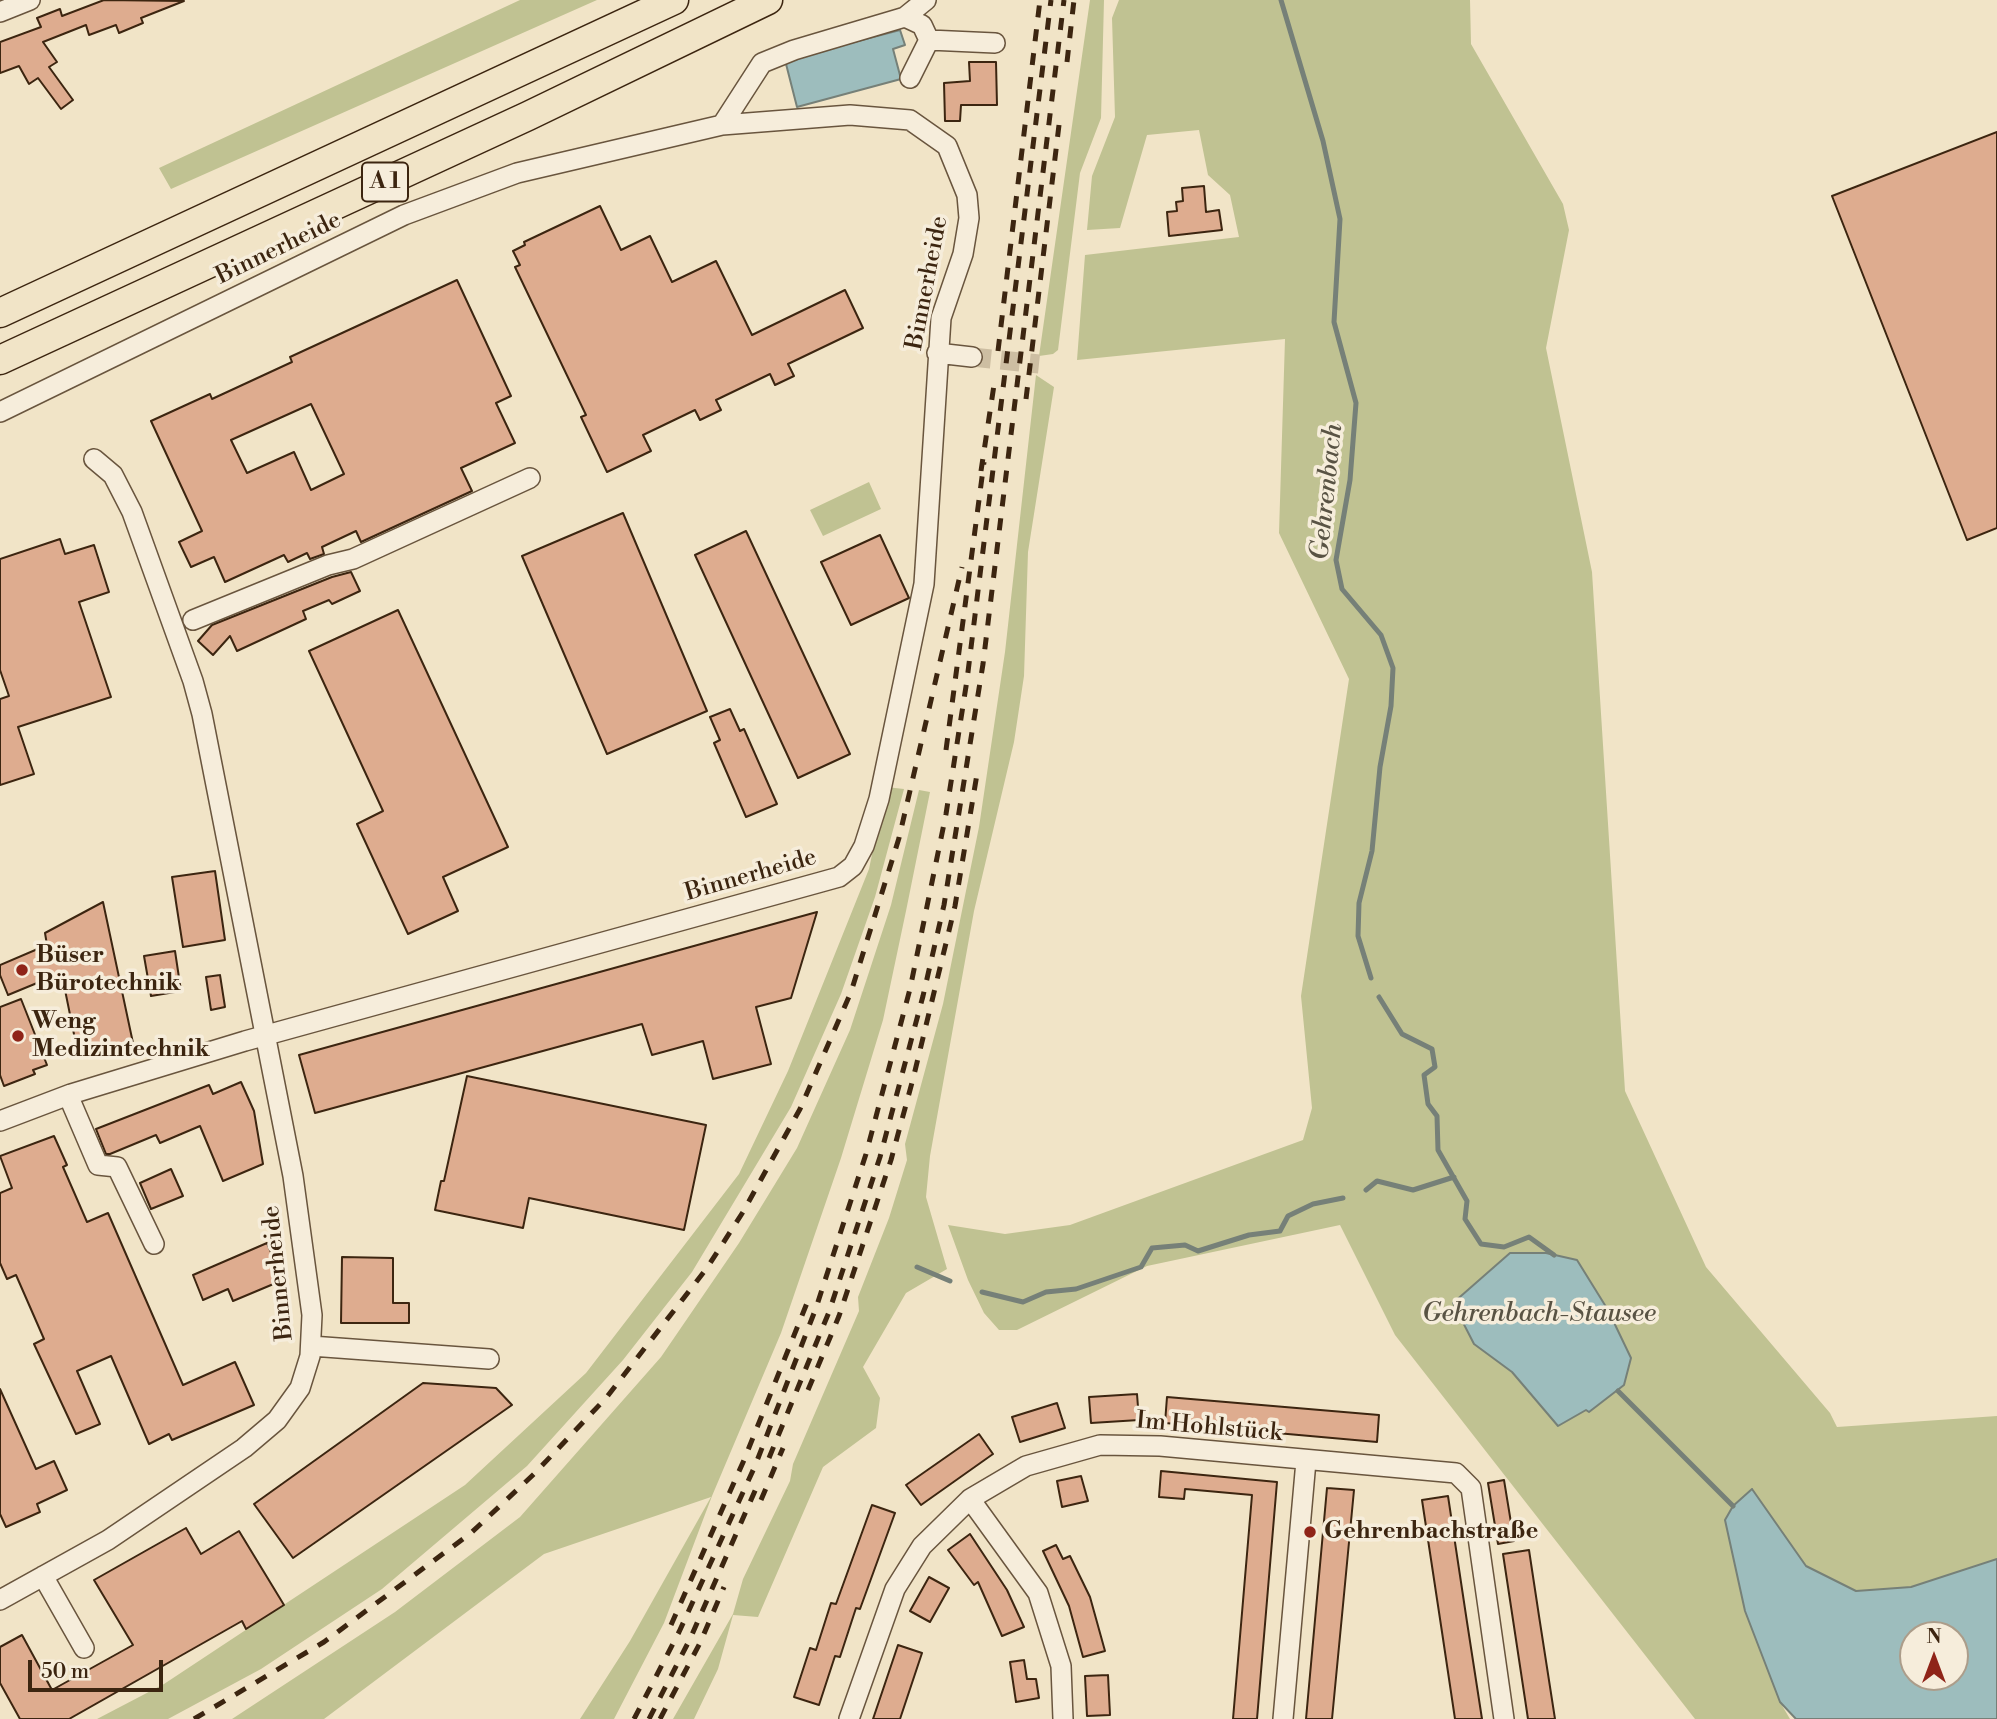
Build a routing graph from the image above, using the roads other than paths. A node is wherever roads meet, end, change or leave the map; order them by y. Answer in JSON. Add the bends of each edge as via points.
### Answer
{"nodes":[{"id":1,"x":30,"y":0,"type":"edge"},
{"id":2,"x":674,"y":0,"type":"edge"},
{"id":3,"x":768,"y":0,"type":"edge"},
{"id":4,"x":926,"y":0,"type":"edge"},
{"id":5,"x":0,"y":12,"type":"edge"},
{"id":6,"x":905,"y":17,"type":"junction"},
{"id":7,"x":929,"y":40,"type":"junction"},
{"id":8,"x":995,"y":43,"type":"dead end"},
{"id":9,"x":910,"y":78,"type":"dead end"},
{"id":10,"x":722,"y":125,"type":"junction"},
{"id":11,"x":0,"y":313,"type":"edge"},
{"id":12,"x":937,"y":353,"type":"junction"},
{"id":13,"x":972,"y":357,"type":"tunnel mouth"},
{"id":14,"x":0,"y":360,"type":"edge"},
{"id":15,"x":0,"y":412,"type":"edge"},
{"id":16,"x":94,"y":459,"type":"dead end"},
{"id":17,"x":530,"y":478,"type":"dead end"},
{"id":18,"x":193,"y":620,"type":"dead end"},
{"id":19,"x":265,"y":1037,"type":"junction"},
{"id":20,"x":68,"y":1095,"type":"junction"},
{"id":21,"x":0,"y":1121,"type":"edge"},
{"id":22,"x":154,"y":1244,"type":"dead end"},
{"id":23,"x":311,"y":1346,"type":"junction"},
{"id":24,"x":489,"y":1359,"type":"dead end"},
{"id":25,"x":1306,"y":1461,"type":"junction"},
{"id":26,"x":970,"y":1499,"type":"junction"},
{"id":27,"x":43,"y":1576,"type":"junction"},
{"id":28,"x":0,"y":1600,"type":"edge"},
{"id":29,"x":84,"y":1648,"type":"dead end"},
{"id":30,"x":849,"y":1719,"type":"edge"},
{"id":31,"x":1063,"y":1719,"type":"edge"},
{"id":32,"x":1283,"y":1719,"type":"edge"},
{"id":33,"x":1504,"y":1719,"type":"edge"}],
"edges":[{"from":1,"to":5,"type":"street"},
{"from":2,"to":11,"type":"highway","number":"A 1"},
{"from":3,"to":14,"type":"highway","number":"A 1"},
{"from":4,"to":6,"type":"street"},
{"from":6,"to":7,"type":"street","via":[[922,25]]},
{"from":6,"to":10,"type":"street","via":[[762,63]]},
{"from":7,"to":8,"type":"street"},
{"from":7,"to":9,"type":"street"},
{"from":10,"to":12,"type":"street","name":"Binnerheide","via":[[850,115],[910,120],[947,146],[967,195],[969,218],[963,254],[941,318]]},
{"from":10,"to":15,"type":"street","name":"Binnerheide","via":[[517,173],[404,215]]},
{"from":12,"to":13,"type":"street"},
{"from":12,"to":19,"type":"street","name":"Binnerheide","via":[[924,584],[879,799],[853,866],[839,877]]},
{"from":16,"to":19,"type":"street","name":"Binnerheide","via":[[113,475],[132,512],[193,681]]},
{"from":17,"to":18,"type":"street","via":[[353,559]]},
{"from":19,"to":20,"type":"street","name":"Binnerheide"},
{"from":19,"to":23,"type":"street","name":"Binnerheide","via":[[298,1206],[312,1315]]},
{"from":20,"to":21,"type":"street","name":"Binnerheide"},
{"from":20,"to":22,"type":"street","via":[[98,1165],[117,1167]]},
{"from":23,"to":24,"type":"street"},
{"from":23,"to":27,"type":"street","name":"Binnerheide","via":[[300,1388],[277,1420],[108,1540]]},
{"from":25,"to":26,"type":"street","name":"Im Hohlstück","via":[[1160,1446],[1100,1445],[1026,1466]]},
{"from":25,"to":32,"type":"street"},
{"from":25,"to":33,"type":"street","name":"Im Hohlstück","via":[[1456,1473],[1471,1488]]},
{"from":26,"to":30,"type":"street","name":"Im Hohlstück","via":[[922,1546],[895,1589]]},
{"from":26,"to":31,"type":"street","via":[[1038,1593],[1061,1666]]},
{"from":27,"to":28,"type":"street","name":"Binnerheide"},
{"from":27,"to":29,"type":"street"}]}
